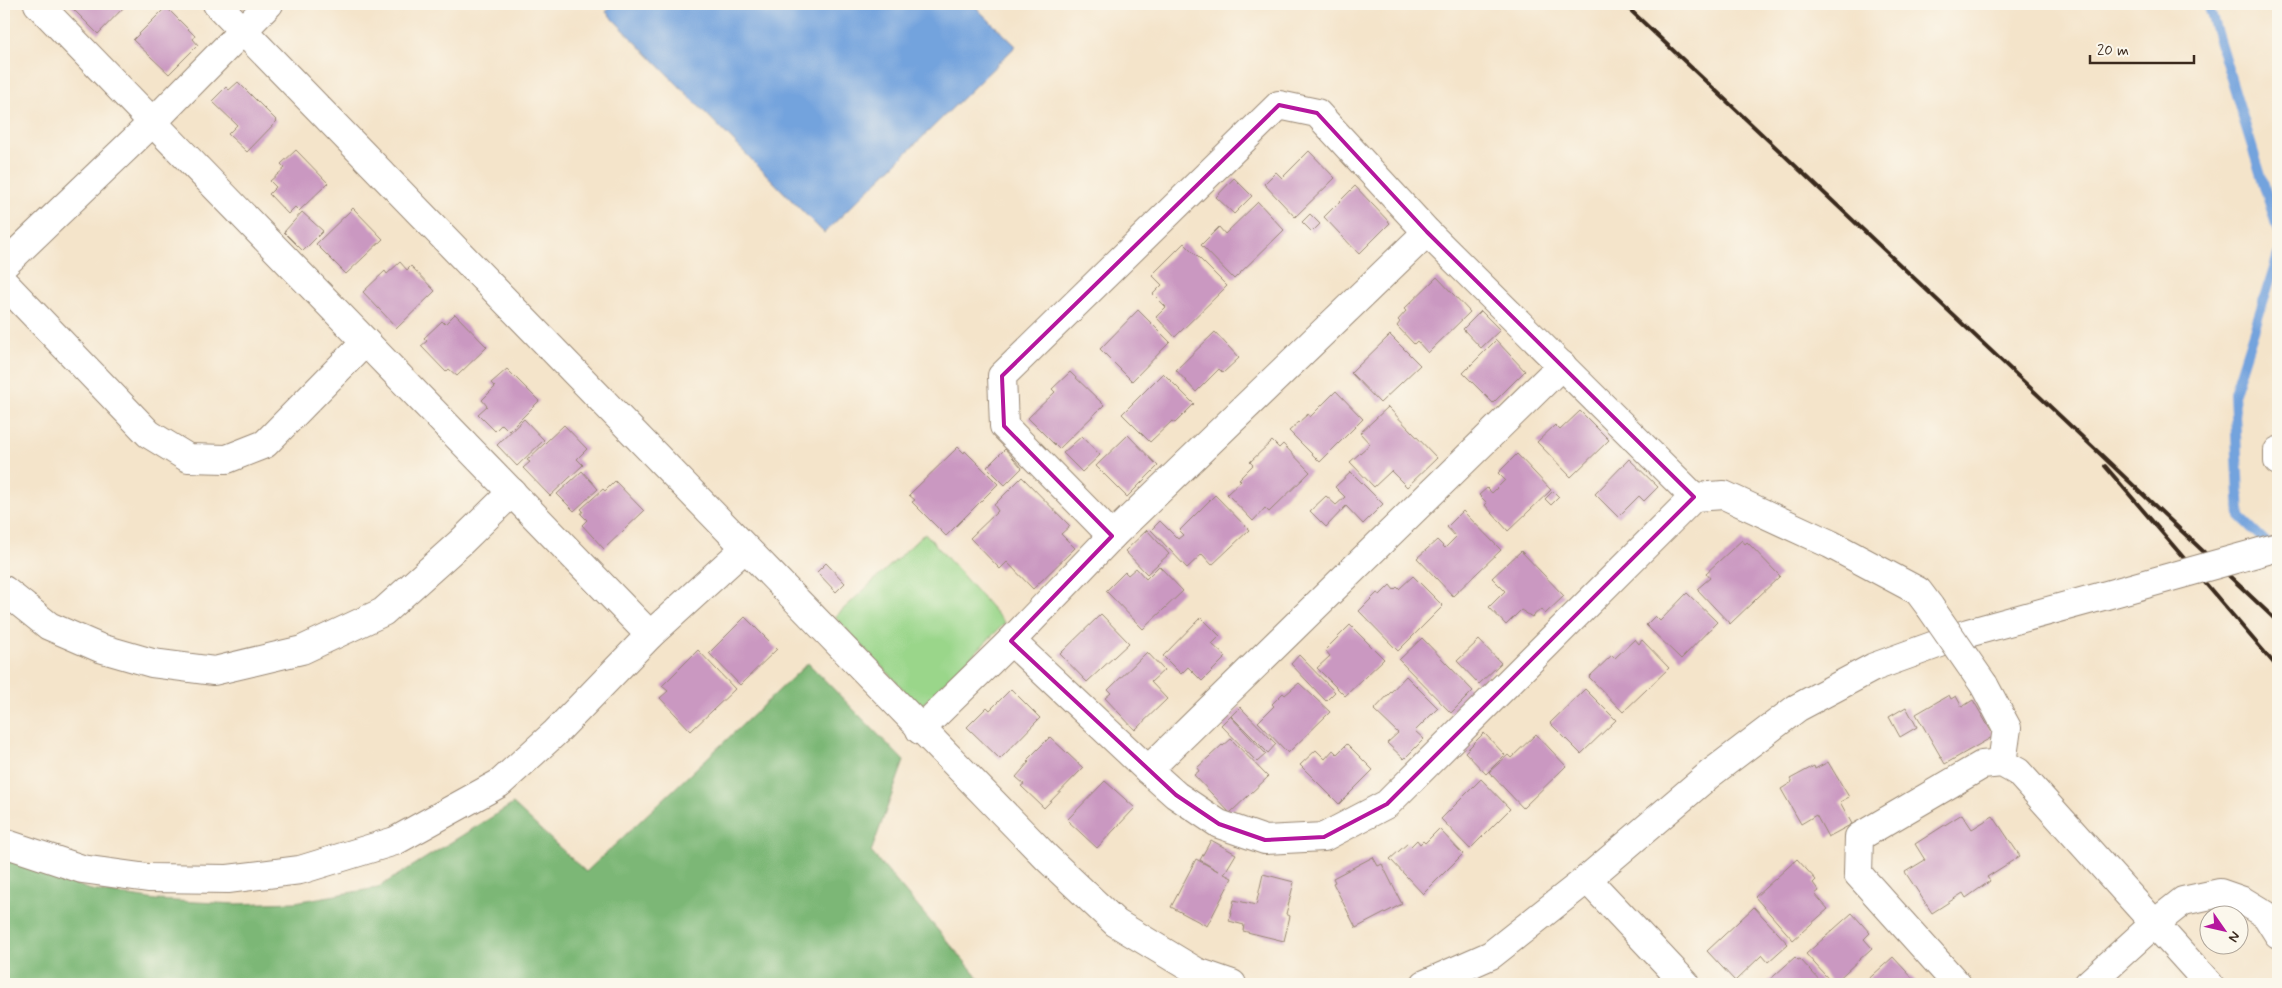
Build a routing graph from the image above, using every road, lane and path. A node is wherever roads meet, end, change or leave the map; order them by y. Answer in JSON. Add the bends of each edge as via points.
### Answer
{"nodes":[{"id":1,"x":38,"y":4,"type":"edge"},
{"id":2,"x":217,"y":4,"type":"edge"},
{"id":3,"x":269,"y":4,"type":"edge"},
{"id":4,"x":243,"y":30,"type":"junction"},
{"id":5,"x":153,"y":122,"type":"junction"},
{"id":6,"x":1428,"y":232,"type":"junction"},
{"id":7,"x":4,"y":265,"type":"edge"},
{"id":8,"x":4,"y":283,"type":"edge"},
{"id":9,"x":365,"y":342,"type":"junction"},
{"id":10,"x":1562,"y":365,"type":"junction"},
{"id":11,"x":2278,"y":451,"type":"edge"},
{"id":12,"x":2278,"y":461,"type":"edge"},
{"id":13,"x":512,"y":492,"type":"junction"},
{"id":14,"x":1694,"y":497,"type":"junction"},
{"id":15,"x":1112,"y":536,"type":"junction"},
{"id":16,"x":2278,"y":547,"type":"edge"},
{"id":17,"x":744,"y":549,"type":"junction"},
{"id":18,"x":4,"y":590,"type":"edge"},
{"id":19,"x":650,"y":635,"type":"junction"},
{"id":20,"x":1011,"y":642,"type":"junction"},
{"id":21,"x":920,"y":730,"type":"junction"},
{"id":22,"x":2002,"y":763,"type":"junction"},
{"id":23,"x":1148,"y":770,"type":"junction"},
{"id":24,"x":4,"y":843,"type":"edge"},
{"id":25,"x":1587,"y":879,"type":"junction"},
{"id":26,"x":2154,"y":924,"type":"junction"},
{"id":27,"x":2278,"y":934,"type":"edge"},
{"id":28,"x":1232,"y":984,"type":"edge"},
{"id":29,"x":1425,"y":984,"type":"edge"},
{"id":30,"x":1686,"y":984,"type":"edge"},
{"id":31,"x":1957,"y":984,"type":"edge"},
{"id":32,"x":2088,"y":984,"type":"edge"},
{"id":33,"x":2209,"y":984,"type":"edge"}],
"edges":[{"from":1,"to":5,"type":"street"},
{"from":2,"to":4,"type":"street"},
{"from":3,"to":4,"type":"street"},
{"from":4,"to":5,"type":"street"},
{"from":4,"to":17,"type":"street"},
{"from":5,"to":7,"type":"street"},
{"from":5,"to":9,"type":"street"},
{"from":6,"to":10,"type":"street"},
{"from":6,"to":15,"type":"street"},
{"from":6,"to":15,"type":"street","via":[[1317,113],[1279,105],[1002,376],[1004,426]]},
{"from":8,"to":9,"type":"street","via":[[149,434],[188,458],[227,459],[265,444]]},
{"from":9,"to":13,"type":"street"},
{"from":10,"to":14,"type":"street"},
{"from":10,"to":23,"type":"street"},
{"from":11,"to":12,"type":"street"},
{"from":13,"to":18,"type":"street","via":[[383,612],[302,650],[214,671],[152,663],[100,648],[49,626]]},
{"from":13,"to":19,"type":"street"},
{"from":14,"to":22,"type":"street","bridge":true,"via":[[1724,495],[1830,544],[1918,591],[1984,685],[2007,728]]},
{"from":14,"to":23,"type":"street","via":[[1387,804],[1324,837],[1265,840],[1219,824],[1176,795]]},
{"from":15,"to":20,"type":"street"},
{"from":16,"to":25,"type":"street","bridge":true,"via":[[1968,633],[1874,667],[1797,708],[1710,774]]},
{"from":17,"to":19,"type":"street"},
{"from":17,"to":21,"type":"street"},
{"from":19,"to":24,"type":"street","via":[[556,732],[500,783],[395,841],[300,870],[228,879],[148,878],[82,869]]},
{"from":20,"to":21,"type":"street"},
{"from":20,"to":23,"type":"street"},
{"from":21,"to":28,"type":"street","via":[[1116,923],[1197,972]]},
{"from":22,"to":26,"type":"street","via":[[2018,772]]},
{"from":22,"to":31,"type":"street","via":[[1982,765],[1859,837],[1858,874]]},
{"from":25,"to":29,"type":"street","via":[[1491,955]]},
{"from":25,"to":30,"type":"street"},
{"from":26,"to":27,"type":"street","via":[[2184,901],[2220,893],[2243,901],[2266,915]]},
{"from":26,"to":32,"type":"street"},
{"from":26,"to":33,"type":"street"}]}
